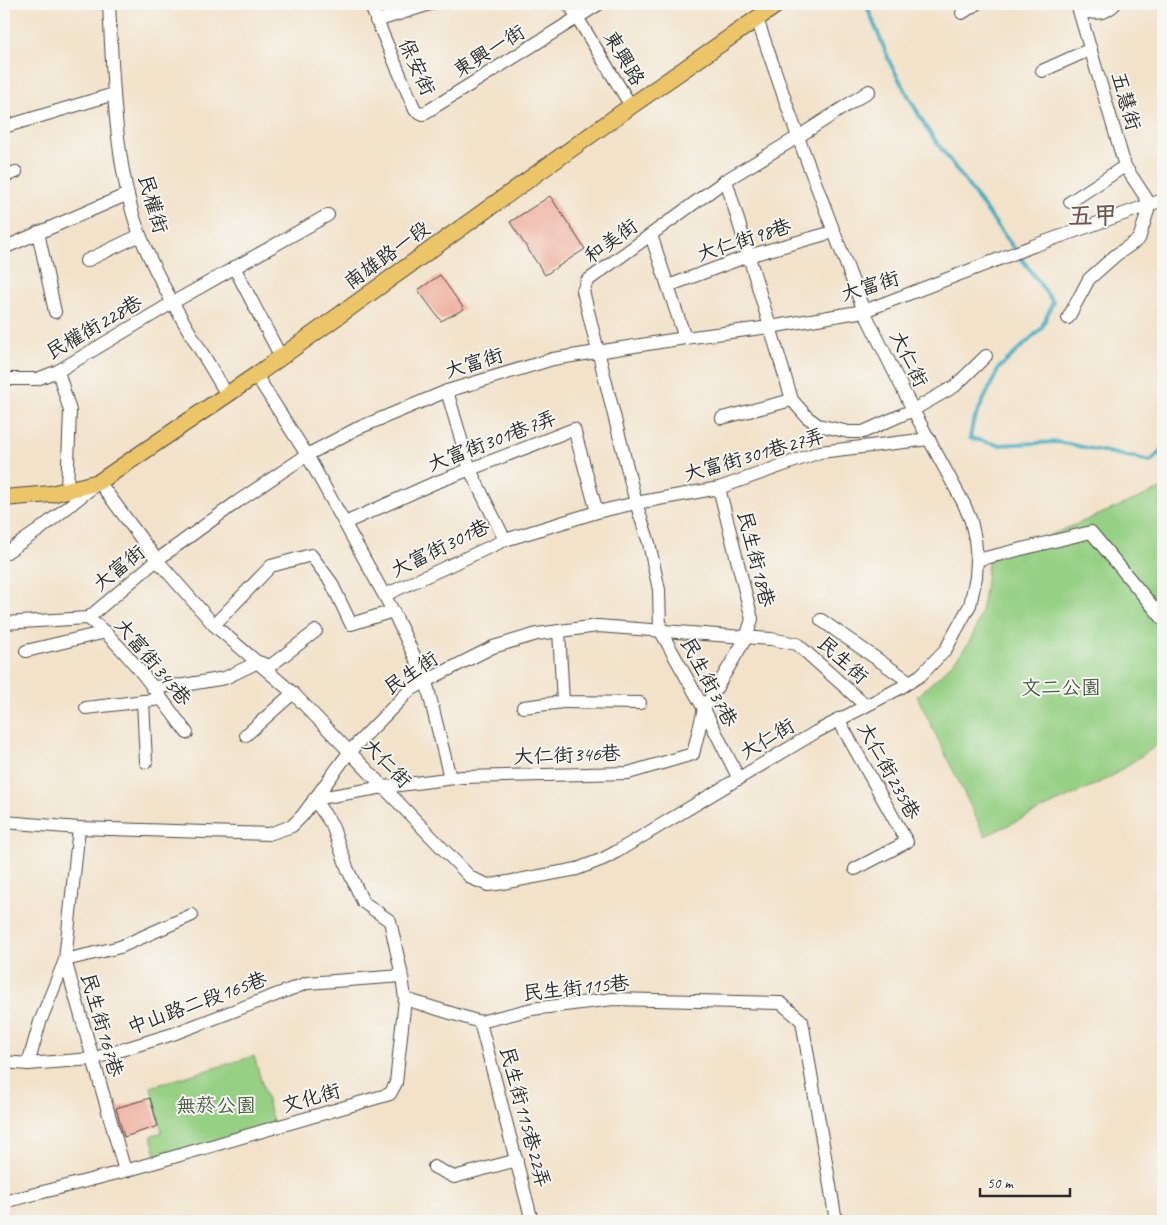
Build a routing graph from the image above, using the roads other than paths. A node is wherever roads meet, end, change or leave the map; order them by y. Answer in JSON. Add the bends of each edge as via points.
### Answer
{"nodes":[{"id":1,"x":110,"y":4,"type":"edge"},
{"id":2,"x":370,"y":4,"type":"edge"},
{"id":3,"x":430,"y":4,"type":"edge"},
{"id":4,"x":569,"y":4,"type":"edge"},
{"id":5,"x":599,"y":4,"type":"edge"},
{"id":6,"x":778,"y":4,"type":"edge"},
{"id":7,"x":976,"y":4,"type":"edge"},
{"id":8,"x":1115,"y":4,"type":"edge"},
{"id":9,"x":1078,"y":7,"type":"edge"},
{"id":10,"x":962,"y":13,"type":"dead end"},
{"id":11,"x":578,"y":18,"type":"junction"},
{"id":12,"x":757,"y":19,"type":"junction"},
{"id":13,"x":376,"y":21,"type":"junction"},
{"id":14,"x":1091,"y":49,"type":"junction"},
{"id":15,"x":1042,"y":71,"type":"dead end"},
{"id":16,"x":869,"y":91,"type":"dead end"},
{"id":17,"x":114,"y":94,"type":"junction"},
{"id":18,"x":631,"y":106,"type":"junction"},
{"id":19,"x":423,"y":114,"type":"joint"},
{"id":20,"x":4,"y":128,"type":"edge"},
{"id":21,"x":798,"y":137,"type":"junction"},
{"id":22,"x":1125,"y":166,"type":"junction"},
{"id":23,"x":726,"y":180,"type":"junction"},
{"id":24,"x":128,"y":194,"type":"junction"},
{"id":25,"x":1163,"y":200,"type":"edge"},
{"id":26,"x":1070,"y":202,"type":"dead end"},
{"id":27,"x":1150,"y":204,"type":"junction"},
{"id":28,"x":328,"y":215,"type":"dead end"},
{"id":29,"x":38,"y":232,"type":"junction"},
{"id":30,"x":833,"y":232,"type":"junction"},
{"id":31,"x":140,"y":235,"type":"junction"},
{"id":32,"x":651,"y":235,"type":"junction"},
{"id":33,"x":6,"y":247,"type":"dead end"},
{"id":34,"x":748,"y":256,"type":"junction"},
{"id":35,"x":86,"y":261,"type":"dead end"},
{"id":36,"x":234,"y":267,"type":"junction"},
{"id":37,"x":668,"y":286,"type":"junction"},
{"id":38,"x":172,"y":303,"type":"junction"},
{"id":39,"x":864,"y":311,"type":"junction"},
{"id":40,"x":56,"y":312,"type":"dead end"},
{"id":41,"x":1068,"y":318,"type":"dead end"},
{"id":42,"x":770,"y":327,"type":"junction"},
{"id":43,"x":684,"y":338,"type":"junction"},
{"id":44,"x":599,"y":350,"type":"junction"},
{"id":45,"x":986,"y":356,"type":"dead end"},
{"id":46,"x":281,"y":357,"type":"junction"},
{"id":47,"x":58,"y":371,"type":"junction"},
{"id":48,"x":256,"y":375,"type":"junction"},
{"id":49,"x":4,"y":379,"type":"edge"},
{"id":50,"x":446,"y":391,"type":"junction"},
{"id":51,"x":227,"y":395,"type":"junction"},
{"id":52,"x":792,"y":400,"type":"junction"},
{"id":53,"x":913,"y":410,"type":"junction"},
{"id":54,"x":722,"y":418,"type":"dead end"},
{"id":55,"x":929,"y":438,"type":"junction"},
{"id":56,"x":306,"y":456,"type":"junction"},
{"id":57,"x":470,"y":470,"type":"junction"},
{"id":58,"x":100,"y":482,"type":"junction"},
{"id":59,"x":719,"y":488,"type":"junction"},
{"id":60,"x":67,"y":490,"type":"junction"},
{"id":61,"x":4,"y":498,"type":"edge"},
{"id":62,"x":636,"y":503,"type":"junction"},
{"id":63,"x":597,"y":512,"type":"junction"},
{"id":64,"x":345,"y":523,"type":"junction"},
{"id":65,"x":505,"y":540,"type":"junction"},
{"id":66,"x":4,"y":554,"type":"edge"},
{"id":67,"x":157,"y":560,"type":"junction"},
{"id":68,"x":977,"y":560,"type":"junction"},
{"id":69,"x":385,"y":596,"type":"junction"},
{"id":70,"x":393,"y":611,"type":"junction"},
{"id":71,"x":88,"y":618,"type":"junction"},
{"id":72,"x":1163,"y":619,"type":"edge"},
{"id":73,"x":821,"y":620,"type":"dead end"},
{"id":74,"x":4,"y":623,"type":"edge"},
{"id":75,"x":214,"y":625,"type":"junction"},
{"id":76,"x":660,"y":630,"type":"junction"},
{"id":77,"x":316,"y":631,"type":"dead end"},
{"id":78,"x":559,"y":631,"type":"junction"},
{"id":79,"x":106,"y":632,"type":"junction"},
{"id":80,"x":746,"y":638,"type":"junction"},
{"id":81,"x":26,"y":651,"type":"dead end"},
{"id":82,"x":258,"y":662,"type":"junction"},
{"id":83,"x":426,"y":681,"type":"junction"},
{"id":84,"x":910,"y":682,"type":"junction"},
{"id":85,"x":152,"y":687,"type":"junction"},
{"id":86,"x":293,"y":693,"type":"junction"},
{"id":87,"x":161,"y":699,"type":"junction"},
{"id":88,"x":143,"y":701,"type":"junction"},
{"id":89,"x":563,"y":702,"type":"junction"},
{"id":90,"x":640,"y":703,"type":"dead end"},
{"id":91,"x":865,"y":705,"type":"junction"},
{"id":92,"x":523,"y":707,"type":"dead end"},
{"id":93,"x":86,"y":708,"type":"dead end"},
{"id":94,"x":704,"y":709,"type":"junction"},
{"id":95,"x":838,"y":719,"type":"junction"},
{"id":96,"x":187,"y":733,"type":"dead end"},
{"id":97,"x":246,"y":735,"type":"dead end"},
{"id":98,"x":350,"y":751,"type":"junction"},
{"id":99,"x":146,"y":762,"type":"dead end"},
{"id":100,"x":450,"y":778,"type":"junction"},
{"id":101,"x":739,"y":779,"type":"junction"},
{"id":102,"x":384,"y":787,"type":"junction"},
{"id":103,"x":314,"y":799,"type":"junction"},
{"id":104,"x":4,"y":822,"type":"edge"},
{"id":105,"x":79,"y":828,"type":"junction"},
{"id":106,"x":855,"y":869,"type":"dead end"},
{"id":107,"x":192,"y":915,"type":"dead end"},
{"id":108,"x":65,"y":960,"type":"junction"},
{"id":109,"x":402,"y":976,"type":"junction"},
{"id":110,"x":405,"y":999,"type":"junction"},
{"id":111,"x":480,"y":1022,"type":"junction"},
{"id":112,"x":92,"y":1059,"type":"junction"},
{"id":113,"x":4,"y":1062,"type":"edge"},
{"id":114,"x":28,"y":1064,"type":"junction"},
{"id":115,"x":517,"y":1160,"type":"junction"},
{"id":116,"x":434,"y":1167,"type":"dead end"},
{"id":117,"x":125,"y":1171,"type":"junction"},
{"id":118,"x":4,"y":1202,"type":"edge"},
{"id":119,"x":532,"y":1221,"type":"edge"},
{"id":120,"x":836,"y":1221,"type":"edge"}],
"edges":[{"from":1,"to":17,"type":"street","name":"民權街"},
{"from":2,"to":13,"type":"street","name":"保安街"},
{"from":3,"to":13,"type":"street"},
{"from":4,"to":11,"type":"street","name":"東興路"},
{"from":5,"to":11,"type":"street","name":"東興一街"},
{"from":6,"to":12,"type":"main road","name":"南雄路一段"},
{"from":7,"to":10,"type":"street"},
{"from":8,"to":9,"type":"street","via":[[1099,14]]},
{"from":9,"to":14,"type":"street","name":"五慧街"},
{"from":11,"to":18,"type":"street","name":"東興路"},
{"from":11,"to":19,"type":"street","name":"東興一街"},
{"from":12,"to":18,"type":"main road","name":"南雄路一段"},
{"from":12,"to":21,"type":"street","name":"大仁街"},
{"from":13,"to":19,"type":"street","name":"保安街","via":[[415,110]]},
{"from":14,"to":15,"type":"street"},
{"from":14,"to":22,"type":"street","name":"五慧街"},
{"from":16,"to":21,"type":"street","name":"和美街"},
{"from":17,"to":20,"type":"street"},
{"from":17,"to":24,"type":"street","name":"民權街"},
{"from":18,"to":46,"type":"main road","name":"南雄路一段"},
{"from":21,"to":23,"type":"street","name":"和美街"},
{"from":21,"to":30,"type":"street","name":"大仁街"},
{"from":22,"to":26,"type":"street"},
{"from":22,"to":27,"type":"street","name":"五慧街"},
{"from":23,"to":32,"type":"street","name":"和美街"},
{"from":23,"to":34,"type":"street"},
{"from":24,"to":29,"type":"street"},
{"from":24,"to":31,"type":"street","name":"民權街"},
{"from":25,"to":27,"type":"street"},
{"from":27,"to":39,"type":"street","name":"大富街"},
{"from":27,"to":41,"type":"street","via":[[1139,239],[1089,279]]},
{"from":28,"to":36,"type":"street","name":"民權街228巷"},
{"from":29,"to":33,"type":"street"},
{"from":29,"to":40,"type":"street"},
{"from":30,"to":34,"type":"street","name":"大仁街98巷"},
{"from":30,"to":39,"type":"street","name":"大仁街"},
{"from":31,"to":35,"type":"street"},
{"from":31,"to":38,"type":"street","name":"民權街"},
{"from":32,"to":37,"type":"street"},
{"from":32,"to":44,"type":"street","name":"和美街","via":[[587,281],[583,291]]},
{"from":34,"to":37,"type":"street","name":"大仁街98巷"},
{"from":34,"to":42,"type":"street"},
{"from":36,"to":38,"type":"street","name":"民權街228巷"},
{"from":36,"to":46,"type":"street"},
{"from":37,"to":43,"type":"street"},
{"from":38,"to":47,"type":"street","name":"民權街228巷"},
{"from":38,"to":51,"type":"street","name":"民權街"},
{"from":39,"to":42,"type":"street","name":"大富街"},
{"from":39,"to":53,"type":"street","name":"大仁街"},
{"from":42,"to":43,"type":"street","name":"大富街"},
{"from":42,"to":52,"type":"street"},
{"from":43,"to":44,"type":"street","name":"大富街"},
{"from":44,"to":50,"type":"street","name":"大富街","via":[[554,359]]},
{"from":44,"to":62,"type":"street","name":"和美街"},
{"from":45,"to":53,"type":"street","via":[[955,386]]},
{"from":46,"to":48,"type":"main road","name":"南雄路一段"},
{"from":47,"to":49,"type":"street","name":"民權街228巷","via":[[37,379]]},
{"from":47,"to":60,"type":"street","via":[[70,412]]},
{"from":48,"to":51,"type":"main road","name":"南雄路一段"},
{"from":48,"to":56,"type":"street","name":"大富街301巷"},
{"from":50,"to":56,"type":"street","name":"大富街","via":[[356,429]]},
{"from":50,"to":57,"type":"street","name":"大富街301巷"},
{"from":51,"to":58,"type":"main road","name":"南雄路一段"},
{"from":52,"to":53,"type":"street","via":[[818,425],[849,432],[863,432]]},
{"from":52,"to":54,"type":"street"},
{"from":53,"to":55,"type":"street","name":"大仁街"},
{"from":55,"to":59,"type":"street","name":"大富街301巷27弄","via":[[820,452]]},
{"from":55,"to":68,"type":"street","name":"大仁街","via":[[971,520]]},
{"from":56,"to":64,"type":"street","name":"大富街301巷"},
{"from":56,"to":67,"type":"street","name":"大富街"},
{"from":57,"to":63,"type":"street","name":"大富街301巷7弄","via":[[574,429]]},
{"from":57,"to":64,"type":"street","name":"大富街301巷7弄"},
{"from":57,"to":65,"type":"street","name":"大富街301巷"},
{"from":58,"to":60,"type":"main road","name":"南雄路一段"},
{"from":58,"to":66,"type":"street"},
{"from":58,"to":67,"type":"street","name":"大仁街"},
{"from":59,"to":62,"type":"street","name":"大富街301巷27弄"},
{"from":59,"to":80,"type":"street","name":"民生街18巷","via":[[752,618]]},
{"from":60,"to":61,"type":"main road","name":"南雄路一段"},
{"from":62,"to":63,"type":"street","name":"大富街301巷27弄"},
{"from":62,"to":76,"type":"street","name":"和美街","via":[[659,590]]},
{"from":63,"to":65,"type":"street","name":"大富街301巷27弄"},
{"from":64,"to":69,"type":"street","name":"大富街301巷"},
{"from":65,"to":69,"type":"street","name":"大富街301巷"},
{"from":67,"to":71,"type":"street","name":"大富街"},
{"from":67,"to":75,"type":"street","name":"大仁街"},
{"from":68,"to":72,"type":"street","via":[[1091,532]]},
{"from":68,"to":84,"type":"street","name":"大仁街","via":[[974,590],[953,640],[928,669]]},
{"from":69,"to":70,"type":"street","name":"大富街301巷"},
{"from":70,"to":75,"type":"street","via":[[351,624],[331,582],[311,556],[271,566]]},
{"from":70,"to":83,"type":"street","name":"大富街301巷"},
{"from":71,"to":74,"type":"street","name":"大富街"},
{"from":71,"to":79,"type":"street","name":"大富街343巷"},
{"from":73,"to":84,"type":"street"},
{"from":75,"to":82,"type":"street","name":"大仁街"},
{"from":76,"to":78,"type":"street","name":"民生街","via":[[598,626]]},
{"from":76,"to":80,"type":"street","name":"民生街"},
{"from":76,"to":94,"type":"street","name":"民生街37巷"},
{"from":77,"to":82,"type":"street","via":[[270,666]]},
{"from":78,"to":83,"type":"street","name":"民生街","via":[[493,647]]},
{"from":78,"to":89,"type":"street"},
{"from":79,"to":81,"type":"street"},
{"from":79,"to":85,"type":"street","name":"大富街343巷"},
{"from":80,"to":91,"type":"street","name":"民生街","via":[[797,644]]},
{"from":80,"to":94,"type":"street","name":"大仁街346巷"},
{"from":82,"to":85,"type":"street","via":[[225,678]]},
{"from":82,"to":86,"type":"street","name":"大仁街"},
{"from":83,"to":98,"type":"street","name":"民生街","via":[[409,691]]},
{"from":83,"to":100,"type":"street","name":"大富街301巷"},
{"from":84,"to":91,"type":"street","name":"大仁街"},
{"from":85,"to":87,"type":"street","name":"大富街343巷"},
{"from":86,"to":97,"type":"street"},
{"from":86,"to":98,"type":"street","name":"大仁街"},
{"from":87,"to":88,"type":"street"},
{"from":87,"to":96,"type":"street","name":"大富街343巷"},
{"from":88,"to":93,"type":"street"},
{"from":88,"to":99,"type":"street"},
{"from":89,"to":90,"type":"street"},
{"from":89,"to":92,"type":"street"},
{"from":91,"to":95,"type":"street","name":"大仁街"},
{"from":94,"to":100,"type":"street","name":"大仁街346巷","via":[[693,754],[628,773]]},
{"from":94,"to":101,"type":"street","name":"民生街37巷"},
{"from":95,"to":101,"type":"street","name":"大仁街"},
{"from":95,"to":106,"type":"street","name":"大仁街235巷","via":[[907,842]]},
{"from":98,"to":102,"type":"street","name":"大仁街"},
{"from":98,"to":103,"type":"street","name":"民生街"},
{"from":100,"to":102,"type":"street","name":"大仁街346巷"},
{"from":101,"to":102,"type":"street","name":"大仁街","via":[[590,864],[488,885],[471,878]]},
{"from":102,"to":103,"type":"street","name":"大仁街346巷"},
{"from":103,"to":105,"type":"street","name":"民生街","via":[[292,826],[269,834]]},
{"from":103,"to":109,"type":"street","via":[[332,824],[348,870],[364,902],[390,921]]},
{"from":104,"to":105,"type":"street","name":"民生街"},
{"from":105,"to":108,"type":"street","name":"民生街167巷"},
{"from":107,"to":108,"type":"street","via":[[120,947]]},
{"from":108,"to":112,"type":"street","name":"民生街167巷"},
{"from":108,"to":114,"type":"street","via":[[40,1022]]},
{"from":109,"to":110,"type":"street"},
{"from":109,"to":112,"type":"street","name":"中山路二段165巷","via":[[306,983],[173,1034]]},
{"from":110,"to":111,"type":"street"},
{"from":110,"to":117,"type":"street","name":"文化街","via":[[396,1083],[390,1094]]},
{"from":111,"to":115,"type":"street","name":"民生街115巷22弄"},
{"from":111,"to":120,"type":"street","name":"民生街115巷","via":[[532,1009],[613,999],[781,1003],[802,1021]]},
{"from":112,"to":114,"type":"street","name":"中山路二段165巷"},
{"from":112,"to":117,"type":"street","name":"民生街167巷"},
{"from":113,"to":114,"type":"street","name":"中山路二段165巷"},
{"from":115,"to":116,"type":"street","via":[[454,1177]]},
{"from":115,"to":119,"type":"street","name":"民生街115巷22弄"},
{"from":117,"to":118,"type":"street","name":"文化街"}]}
